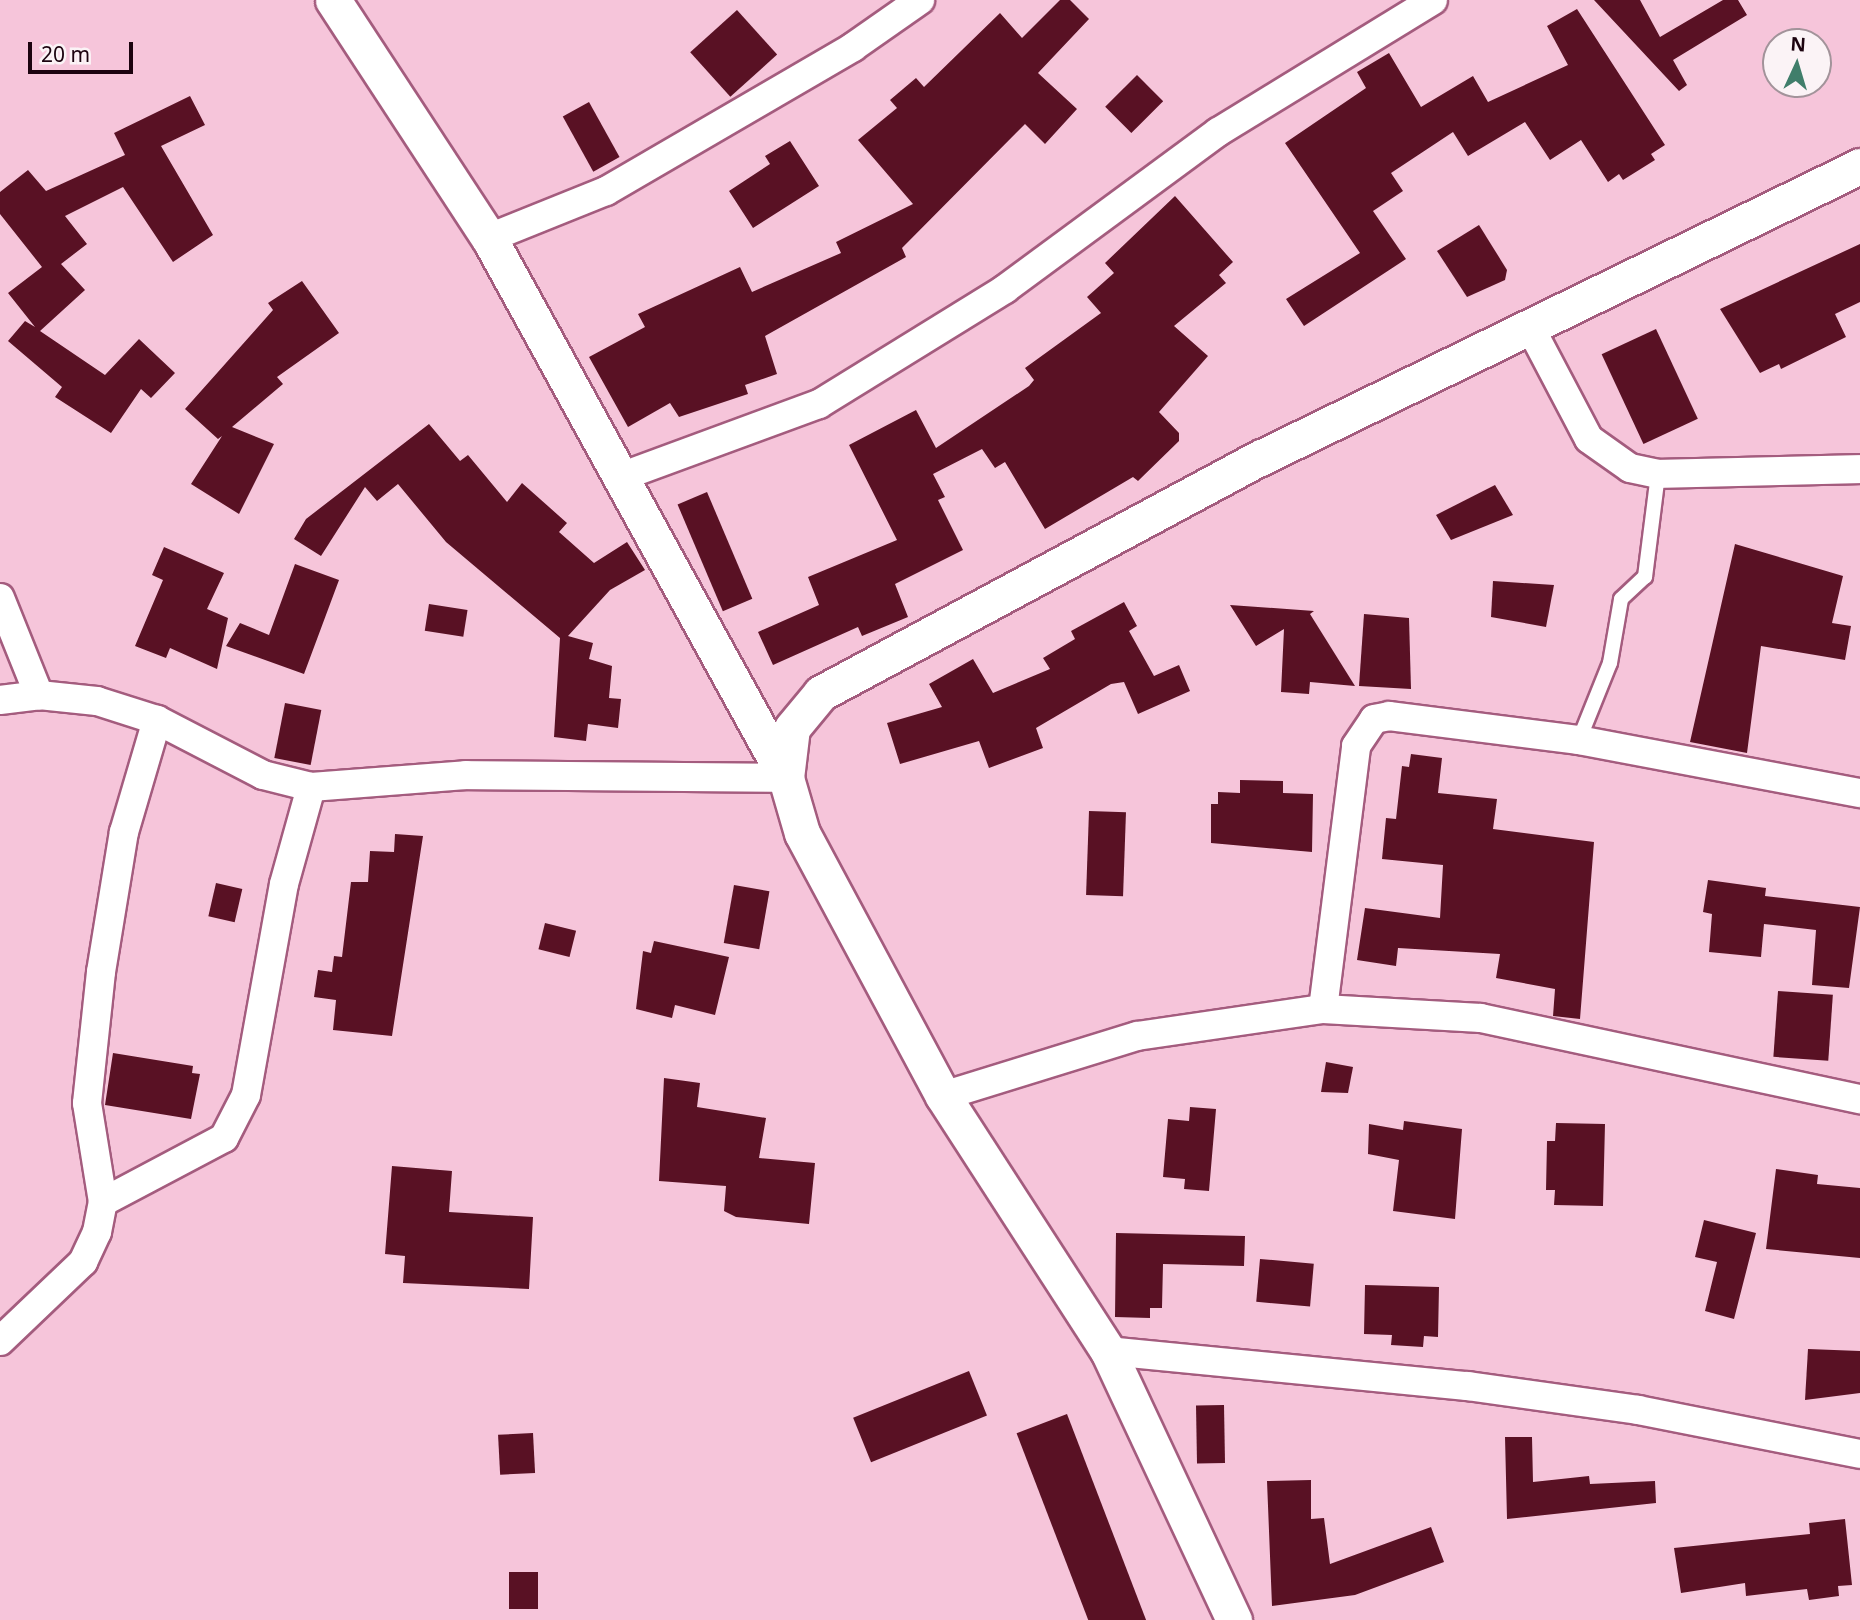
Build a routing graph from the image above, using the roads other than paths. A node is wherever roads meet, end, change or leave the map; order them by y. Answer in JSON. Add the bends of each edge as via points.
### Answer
{"nodes":[{"id":1,"x":333,"y":0,"type":"edge"},
{"id":2,"x":919,"y":0,"type":"edge"},
{"id":3,"x":1433,"y":0,"type":"edge"},
{"id":4,"x":1860,"y":166,"type":"edge"},
{"id":5,"x":489,"y":238,"type":"junction"},
{"id":6,"x":1531,"y":329,"type":"junction"},
{"id":7,"x":1860,"y":469,"type":"edge"},
{"id":8,"x":1658,"y":474,"type":"junction"},
{"id":9,"x":623,"y":476,"type":"junction"},
{"id":10,"x":0,"y":598,"type":"edge"},
{"id":11,"x":40,"y":695,"type":"junction"},
{"id":12,"x":0,"y":700,"type":"edge"},
{"id":13,"x":157,"y":720,"type":"junction"},
{"id":14,"x":1579,"y":740,"type":"junction"},
{"id":15,"x":786,"y":778,"type":"junction"},
{"id":16,"x":312,"y":787,"type":"junction"},
{"id":17,"x":1860,"y":793,"type":"edge"},
{"id":18,"x":1323,"y":1009,"type":"junction"},
{"id":19,"x":943,"y":1096,"type":"junction"},
{"id":20,"x":1860,"y":1099,"type":"edge"},
{"id":21,"x":103,"y":1202,"type":"junction"},
{"id":22,"x":0,"y":1340,"type":"edge"},
{"id":23,"x":1108,"y":1351,"type":"junction"},
{"id":24,"x":1860,"y":1454,"type":"edge"},
{"id":25,"x":1234,"y":1620,"type":"edge"}],
"edges":[{"from":1,"to":5,"type":"street"},
{"from":2,"to":5,"type":"street","via":[[841,54],[618,184]]},
{"from":3,"to":9,"type":"street","via":[[1218,132],[1005,289],[820,404]]},
{"from":4,"to":6,"type":"street"},
{"from":5,"to":9,"type":"street"},
{"from":6,"to":8,"type":"street","via":[[1589,439],[1630,468]]},
{"from":6,"to":15,"type":"street","via":[[1260,458],[821,693],[792,728]]},
{"from":7,"to":8,"type":"street"},
{"from":8,"to":14,"type":"lane","via":[[1645,578],[1621,599],[1610,663]]},
{"from":9,"to":15,"type":"street"},
{"from":10,"to":11,"type":"street"},
{"from":11,"to":12,"type":"street"},
{"from":11,"to":13,"type":"street","via":[[97,701]]},
{"from":13,"to":16,"type":"street","via":[[263,775]]},
{"from":13,"to":21,"type":"street","via":[[124,832],[88,1090]]},
{"from":14,"to":17,"type":"street"},
{"from":14,"to":18,"type":"street","via":[[1389,716],[1362,730]]},
{"from":15,"to":16,"type":"street","via":[[466,775]]},
{"from":15,"to":19,"type":"street","via":[[802,833]]},
{"from":16,"to":21,"type":"street","via":[[284,884],[246,1095],[224,1138]]},
{"from":18,"to":19,"type":"street","via":[[1137,1036]]},
{"from":18,"to":20,"type":"street","via":[[1481,1018]]},
{"from":19,"to":23,"type":"street"},
{"from":21,"to":22,"type":"street","via":[[83,1262]]},
{"from":23,"to":24,"type":"street","via":[[1468,1386],[1637,1410]]},
{"from":23,"to":25,"type":"street"}]}
